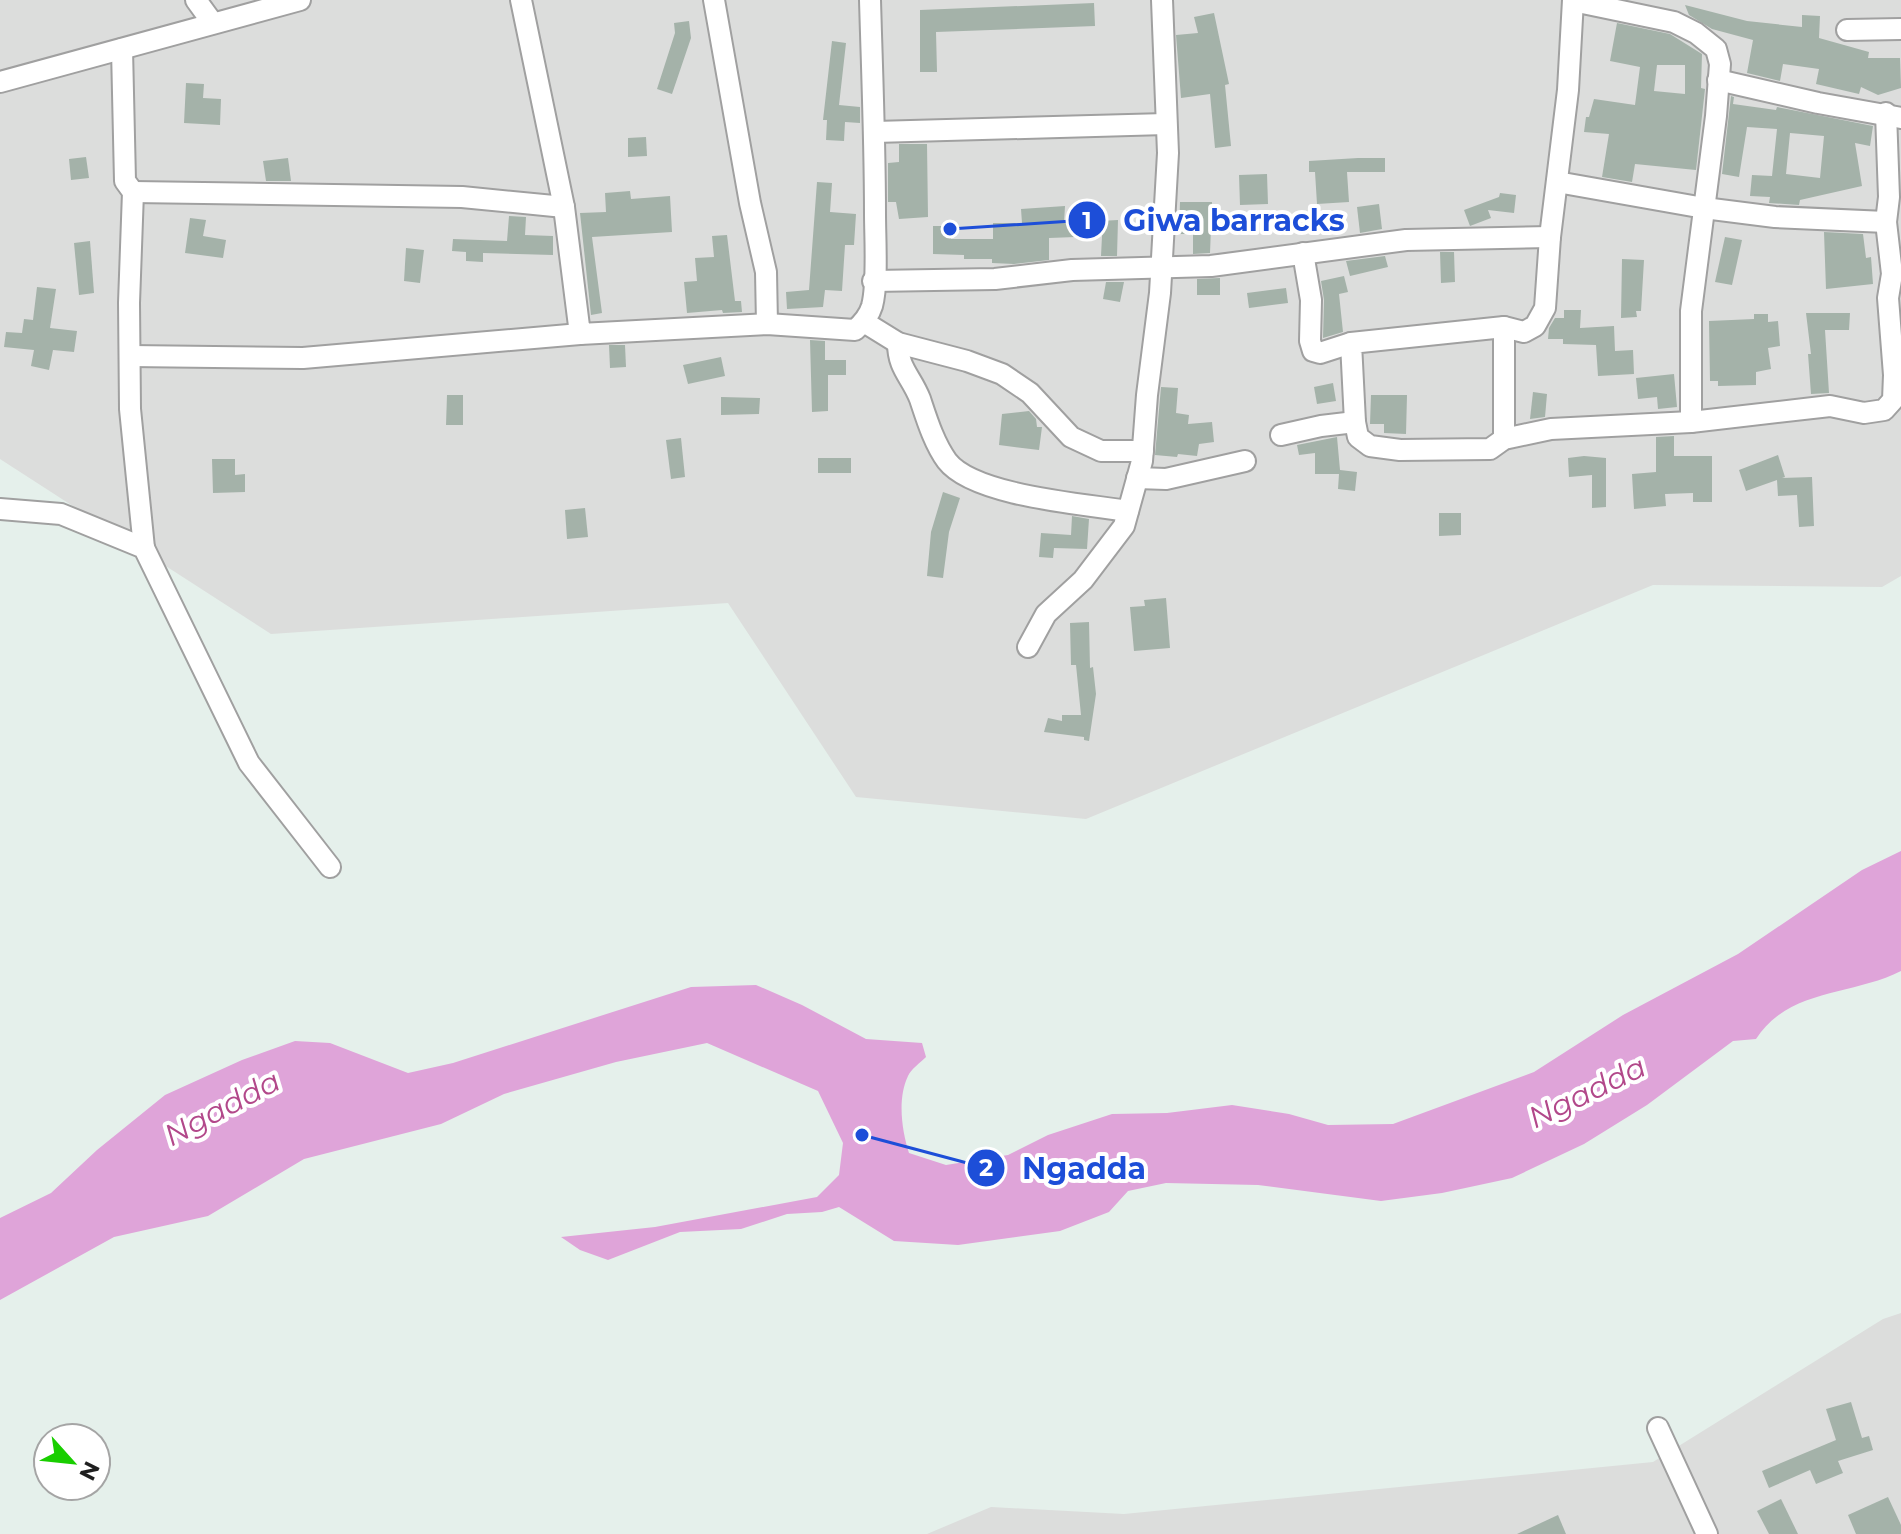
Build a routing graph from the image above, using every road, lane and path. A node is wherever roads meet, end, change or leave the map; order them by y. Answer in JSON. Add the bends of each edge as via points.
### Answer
{"nodes":[{"id":1,"x":196,"y":0,"type":"edge"},
{"id":2,"x":300,"y":0,"type":"edge"},
{"id":3,"x":521,"y":0,"type":"edge"},
{"id":4,"x":714,"y":0,"type":"edge"},
{"id":5,"x":870,"y":0,"type":"edge"},
{"id":6,"x":1162,"y":0,"type":"edge"},
{"id":7,"x":1573,"y":1,"type":"edge"},
{"id":8,"x":212,"y":22,"type":"junction"},
{"id":9,"x":1901,"y":29,"type":"edge"},
{"id":10,"x":1847,"y":30,"type":"dead end"},
{"id":11,"x":122,"y":49,"type":"junction"},
{"id":12,"x":1718,"y":80,"type":"junction"},
{"id":13,"x":0,"y":82,"type":"edge"},
{"id":14,"x":1894,"y":116,"type":"edge"},
{"id":15,"x":1166,"y":124,"type":"junction"},
{"id":16,"x":875,"y":132,"type":"junction"},
{"id":17,"x":1557,"y":182,"type":"junction"},
{"id":18,"x":133,"y":192,"type":"junction"},
{"id":19,"x":1895,"y":202,"type":"edge"},
{"id":20,"x":564,"y":207,"type":"junction"},
{"id":21,"x":1704,"y":208,"type":"junction"},
{"id":22,"x":1886,"y":222,"type":"junction"},
{"id":23,"x":1550,"y":237,"type":"junction"},
{"id":24,"x":1303,"y":253,"type":"junction"},
{"id":25,"x":1161,"y":269,"type":"junction"},
{"id":26,"x":873,"y":281,"type":"junction"},
{"id":27,"x":1894,"y":299,"type":"edge"},
{"id":28,"x":864,"y":322,"type":"junction"},
{"id":29,"x":767,"y":324,"type":"junction"},
{"id":30,"x":1504,"y":327,"type":"junction"},
{"id":31,"x":580,"y":334,"type":"junction"},
{"id":32,"x":898,"y":343,"type":"junction"},
{"id":33,"x":1351,"y":343,"type":"junction"},
{"id":34,"x":130,"y":356,"type":"junction"},
{"id":35,"x":1355,"y":422,"type":"junction"},
{"id":36,"x":1691,"y":422,"type":"junction"},
{"id":37,"x":1281,"y":435,"type":"dead end"},
{"id":38,"x":1504,"y":439,"type":"junction"},
{"id":39,"x":1143,"y":451,"type":"junction"},
{"id":40,"x":1245,"y":461,"type":"dead end"},
{"id":41,"x":1137,"y":478,"type":"junction"},
{"id":42,"x":0,"y":509,"type":"edge"},
{"id":43,"x":1128,"y":511,"type":"junction"},
{"id":44,"x":144,"y":548,"type":"junction"},
{"id":45,"x":1028,"y":647,"type":"dead end"},
{"id":46,"x":330,"y":867,"type":"dead end"},
{"id":47,"x":1658,"y":1428,"type":"dead end"},
{"id":48,"x":1707,"y":1534,"type":"edge"}],
"edges":[{"from":1,"to":8,"type":"street"},
{"from":2,"to":8,"type":"street"},
{"from":3,"to":20,"type":"street"},
{"from":4,"to":29,"type":"street","via":[[766,272]]},
{"from":5,"to":16,"type":"street"},
{"from":6,"to":15,"type":"street"},
{"from":7,"to":12,"type":"street","via":[[1674,22],[1696,33],[1716,49]]},
{"from":7,"to":17,"type":"street"},
{"from":8,"to":11,"type":"street"},
{"from":9,"to":10,"type":"street"},
{"from":11,"to":13,"type":"street"},
{"from":11,"to":18,"type":"street","via":[[125,181]]},
{"from":12,"to":14,"type":"street"},
{"from":12,"to":21,"type":"street"},
{"from":14,"to":19,"type":"street"},
{"from":15,"to":16,"type":"street"},
{"from":15,"to":25,"type":"street"},
{"from":16,"to":26,"type":"street"},
{"from":17,"to":21,"type":"street"},
{"from":17,"to":23,"type":"street"},
{"from":18,"to":20,"type":"street","via":[[462,197]]},
{"from":18,"to":34,"type":"street"},
{"from":19,"to":22,"type":"street"},
{"from":20,"to":31,"type":"street"},
{"from":21,"to":22,"type":"street"},
{"from":21,"to":36,"type":"street","via":[[1691,311]]},
{"from":22,"to":27,"type":"street"},
{"from":23,"to":24,"type":"street","via":[[1406,240]]},
{"from":23,"to":30,"type":"street","via":[[1545,308],[1535,326],[1524,332]]},
{"from":24,"to":25,"type":"street"},
{"from":24,"to":33,"type":"street","via":[[1313,351]]},
{"from":25,"to":26,"type":"street"},
{"from":25,"to":39,"type":"street"},
{"from":26,"to":28,"type":"street","via":[[871,309]]},
{"from":27,"to":36,"type":"street","via":[[1893,400],[1884,410],[1864,413],[1830,406]]},
{"from":28,"to":29,"type":"street","via":[[855,330]]},
{"from":28,"to":32,"type":"street"},
{"from":29,"to":31,"type":"street"},
{"from":30,"to":33,"type":"street"},
{"from":30,"to":38,"type":"street"},
{"from":31,"to":34,"type":"street","via":[[303,358]]},
{"from":32,"to":39,"type":"street","via":[[1002,374],[1030,393],[1071,437],[1101,451]]},
{"from":32,"to":43,"type":"street","via":[[898,360],[936,442],[948,463],[963,475],[1020,495]]},
{"from":33,"to":35,"type":"street"},
{"from":34,"to":44,"type":"street"},
{"from":35,"to":37,"type":"street"},
{"from":35,"to":38,"type":"street","via":[[1362,443],[1400,450],[1490,449]]},
{"from":36,"to":38,"type":"street","via":[[1551,429]]},
{"from":39,"to":41,"type":"street"},
{"from":40,"to":41,"type":"street","via":[[1166,479]]},
{"from":41,"to":43,"type":"street"},
{"from":42,"to":44,"type":"street","via":[[61,514]]},
{"from":43,"to":45,"type":"street","via":[[1124,526],[1083,580],[1046,614]]},
{"from":44,"to":46,"type":"street","via":[[249,763]]},
{"from":47,"to":48,"type":"street"}]}
